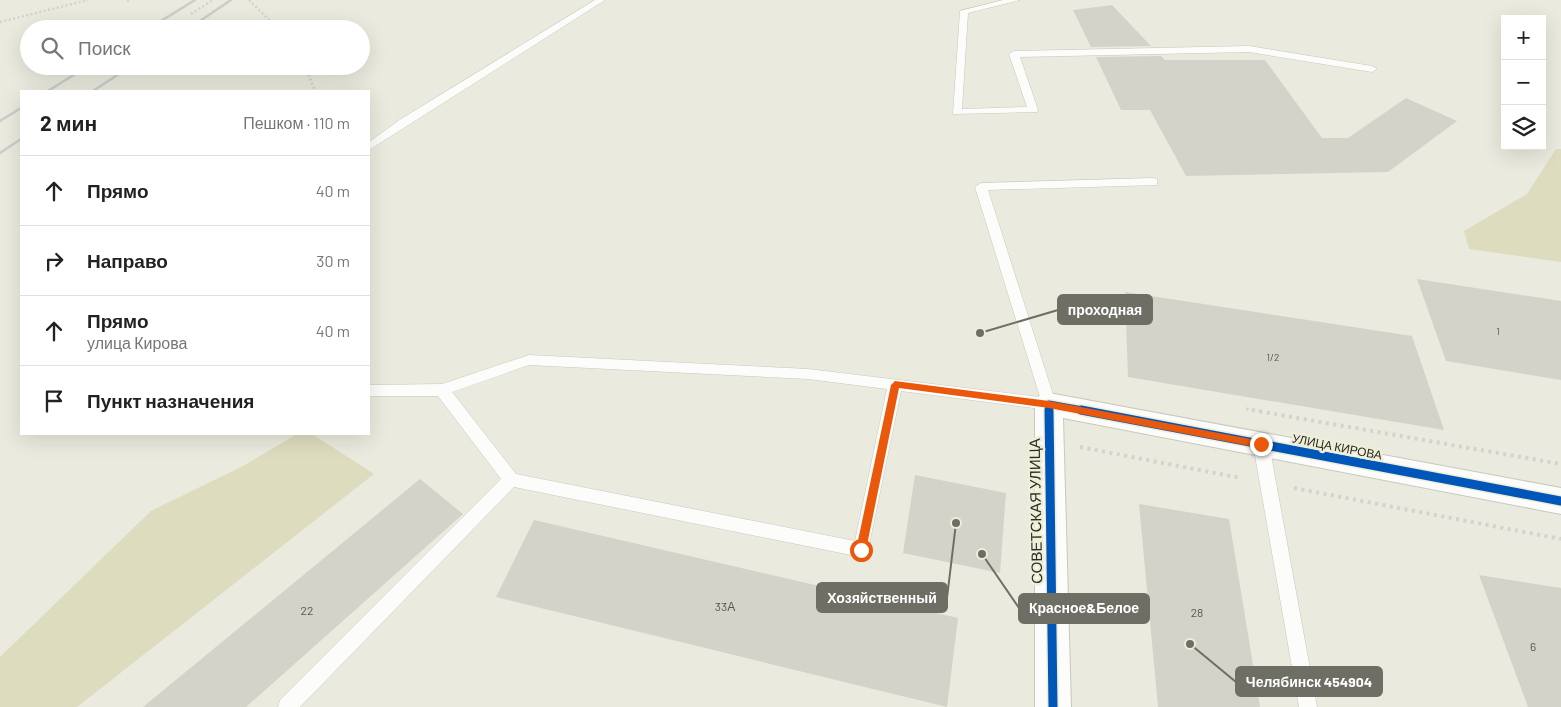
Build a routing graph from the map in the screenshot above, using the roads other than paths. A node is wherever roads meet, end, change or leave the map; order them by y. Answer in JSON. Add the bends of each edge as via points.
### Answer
{"nodes":[{"id":1,"x":601,"y":0,"type":"edge"},
{"id":2,"x":963,"y":0,"type":"edge"},
{"id":3,"x":1016,"y":0,"type":"edge"},
{"id":4,"x":964,"y":11,"type":"junction"},
{"id":5,"x":1372,"y":69,"type":"dead end"},
{"id":6,"x":370,"y":146,"type":"edge"},
{"id":7,"x":1153,"y":182,"type":"dead end"},
{"id":8,"x":895,"y":385,"type":"junction"},
{"id":9,"x":370,"y":390,"type":"edge"},
{"id":10,"x":442,"y":390,"type":"junction"},
{"id":11,"x":1049,"y":404,"type":"junction"},
{"id":12,"x":1261,"y":444,"type":"junction"},
{"id":13,"x":511,"y":480,"type":"junction"},
{"id":14,"x":1561,"y":501,"type":"edge"},
{"id":15,"x":287,"y":707,"type":"edge"},
{"id":16,"x":1053,"y":707,"type":"edge"},
{"id":17,"x":1308,"y":707,"type":"edge"}],
"edges":[{"from":1,"to":6,"type":"lane","via":[[405,121]]},
{"from":2,"to":4,"type":"lane"},
{"from":3,"to":4,"type":"lane"},
{"from":4,"to":5,"type":"lane","via":[[957,112],[1033,110],[1014,54],[1249,48]]},
{"from":7,"to":11,"type":"lane","via":[[981,187]]},
{"from":8,"to":10,"type":"lane","via":[[808,374],[529,360]]},
{"from":8,"to":11,"type":"lane"},
{"from":8,"to":13,"type":"lane","via":[[861,550]]},
{"from":9,"to":10,"type":"lane"},
{"from":10,"to":13,"type":"lane"},
{"from":11,"to":12,"type":"street","name":"УЛИЦА КИРОВА"},
{"from":11,"to":16,"type":"street","name":"СОВЕТСКАЯ УЛИЦА"},
{"from":12,"to":14,"type":"street","name":"УЛИЦА КИРОВА"},
{"from":12,"to":17,"type":"lane"},
{"from":13,"to":15,"type":"lane"}]}
